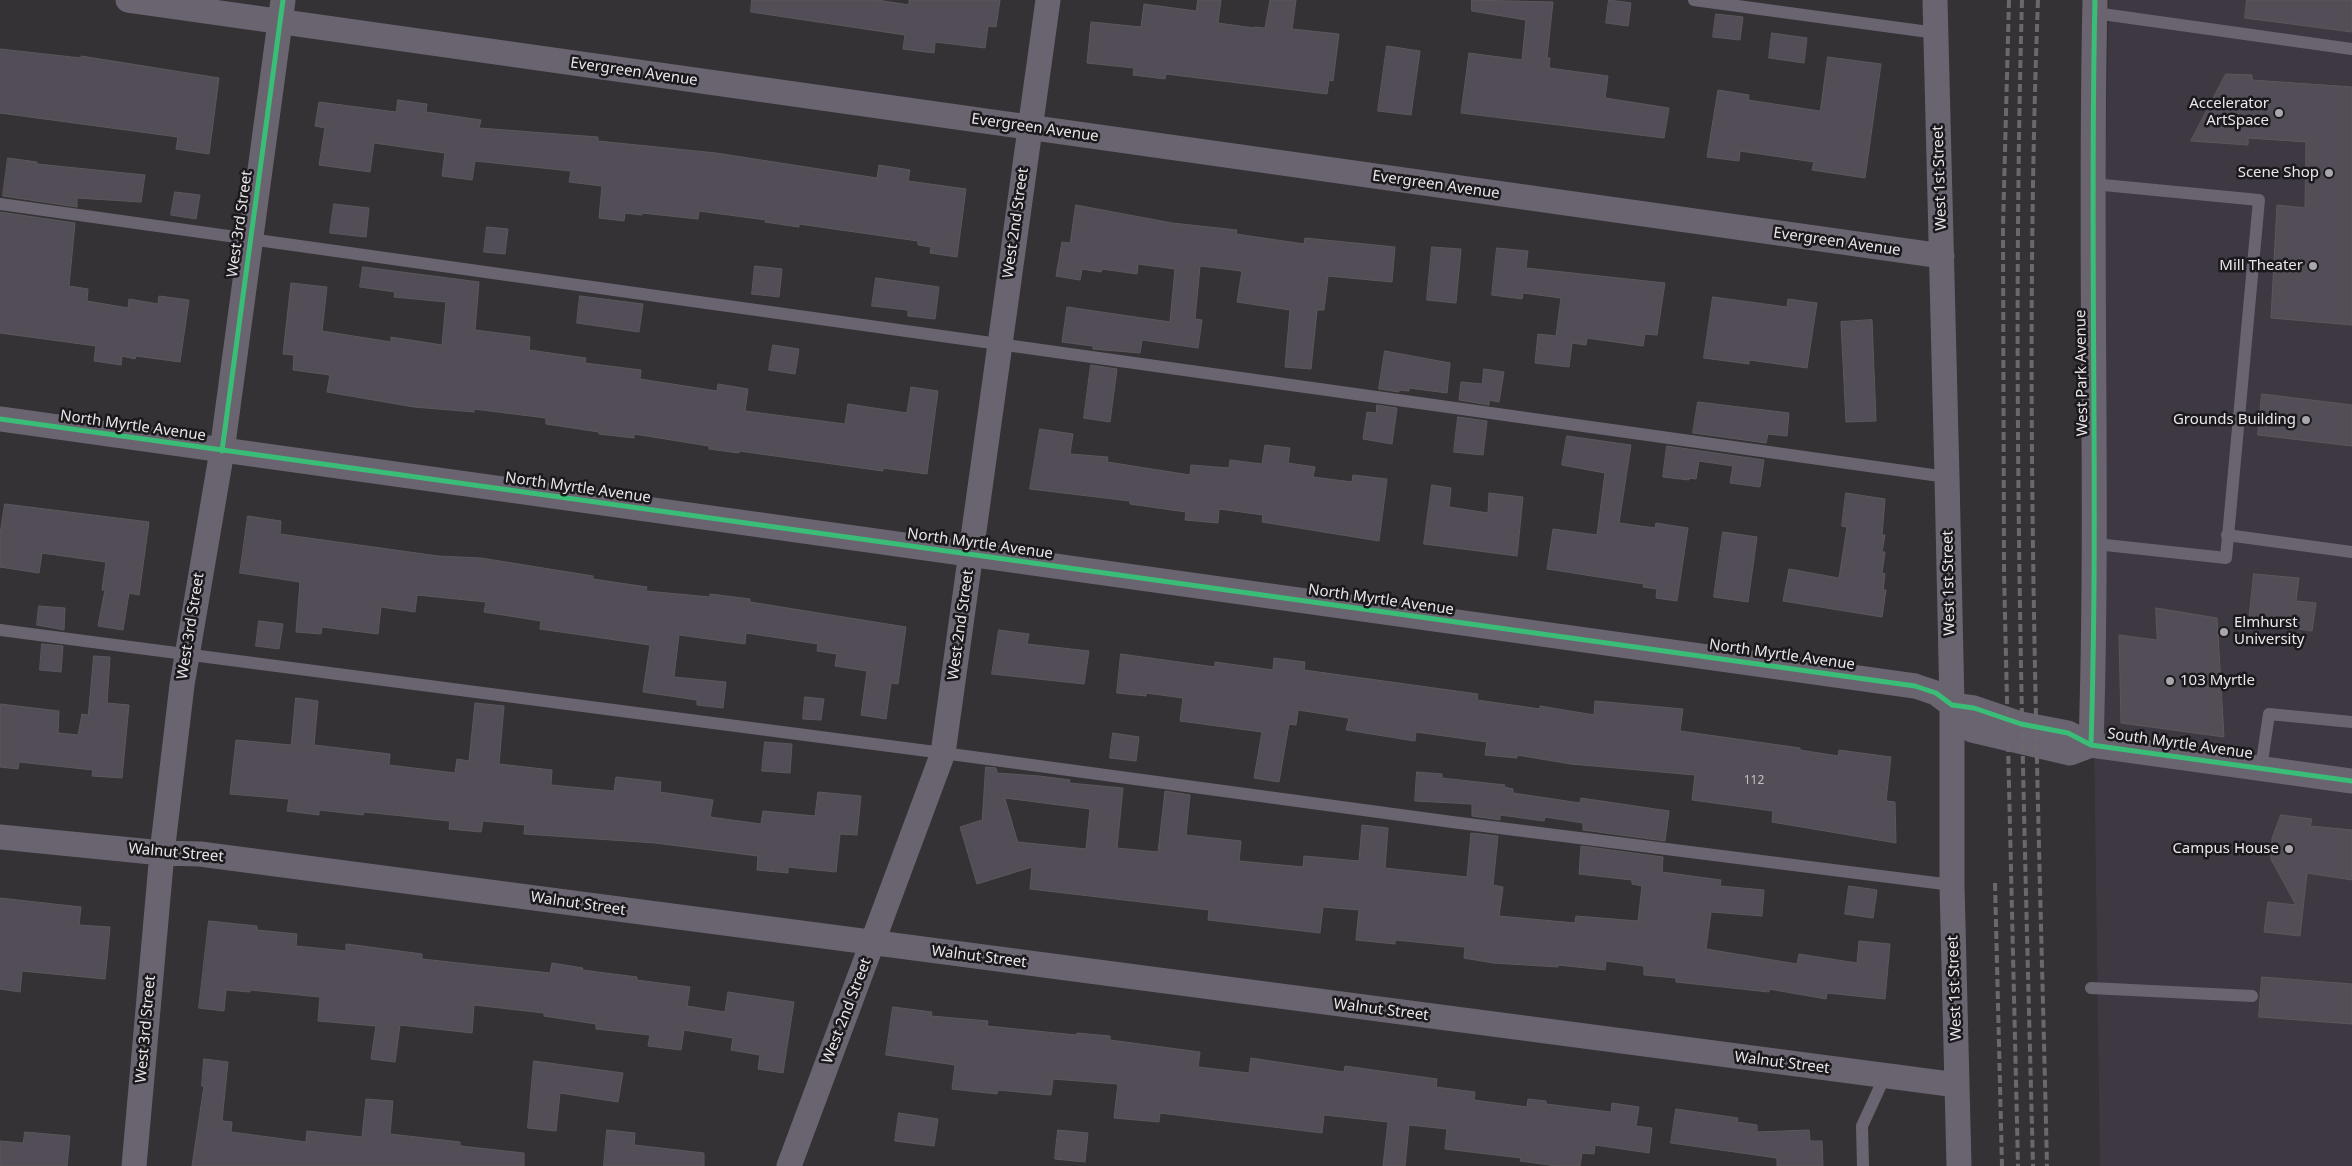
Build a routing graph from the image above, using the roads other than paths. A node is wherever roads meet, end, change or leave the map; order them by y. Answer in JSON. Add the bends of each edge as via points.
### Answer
{"nodes":[{"id":1,"x":128,"y":0,"type":"edge"},
{"id":2,"x":1048,"y":0,"type":"edge"},
{"id":3,"x":1694,"y":0,"type":"edge"},
{"id":4,"x":1935,"y":0,"type":"edge"},
{"id":5,"x":2095,"y":7,"type":"edge"},
{"id":6,"x":281,"y":11,"type":"edge"},
{"id":7,"x":1936,"y":33,"type":"junction"},
{"id":8,"x":2352,"y":49,"type":"edge"},
{"id":9,"x":1030,"y":127,"type":"junction"},
{"id":10,"x":2093,"y":184,"type":"junction"},
{"id":11,"x":0,"y":204,"type":"edge"},
{"id":12,"x":250,"y":240,"type":"junction"},
{"id":13,"x":1942,"y":256,"type":"junction"},
{"id":14,"x":1000,"y":342,"type":"junction"},
{"id":15,"x":0,"y":419,"type":"edge"},
{"id":16,"x":222,"y":451,"type":"junction"},
{"id":17,"x":1947,"y":477,"type":"junction"},
{"id":18,"x":2228,"y":536,"type":"junction"},
{"id":19,"x":2096,"y":544,"type":"junction"},
{"id":20,"x":2352,"y":552,"type":"edge"},
{"id":21,"x":970,"y":556,"type":"junction"},
{"id":22,"x":0,"y":630,"type":"edge"},
{"id":23,"x":186,"y":656,"type":"junction"},
{"id":24,"x":1952,"y":704,"type":"junction"},
{"id":25,"x":2352,"y":722,"type":"edge"},
{"id":26,"x":2091,"y":745,"type":"junction"},
{"id":27,"x":943,"y":752,"type":"junction"},
{"id":28,"x":2261,"y":768,"type":"junction"},
{"id":29,"x":2352,"y":781,"type":"edge"},
{"id":30,"x":0,"y":837,"type":"edge"},
{"id":31,"x":162,"y":853,"type":"junction"},
{"id":32,"x":1952,"y":885,"type":"junction"},
{"id":33,"x":873,"y":944,"type":"junction"},
{"id":34,"x":2090,"y":988,"type":"dead end"},
{"id":35,"x":2252,"y":996,"type":"dead end"},
{"id":36,"x":1886,"y":1076,"type":"junction"},
{"id":37,"x":1957,"y":1085,"type":"junction"},
{"id":38,"x":134,"y":1166,"type":"edge"},
{"id":39,"x":789,"y":1166,"type":"edge"},
{"id":40,"x":1863,"y":1166,"type":"edge"},
{"id":41,"x":1959,"y":1166,"type":"edge"}],
"edges":[{"from":1,"to":6,"type":"street","name":"Evergreen Avenue"},
{"from":2,"to":9,"type":"street","name":"West 2nd Street"},
{"from":3,"to":7,"type":"lane"},
{"from":4,"to":7,"type":"street","name":"West 1st Street"},
{"from":5,"to":8,"type":"lane"},
{"from":5,"to":10,"type":"street","name":"West Park Avenue"},
{"from":6,"to":9,"type":"street","name":"Evergreen Avenue"},
{"from":6,"to":12,"type":"street","name":"West 3rd Street"},
{"from":7,"to":13,"type":"street","name":"West 1st Street"},
{"from":9,"to":13,"type":"street","name":"Evergreen Avenue"},
{"from":9,"to":14,"type":"street","name":"West 2nd Street"},
{"from":10,"to":18,"type":"lane","via":[[2259,200]]},
{"from":10,"to":19,"type":"street","name":"West Park Avenue"},
{"from":11,"to":12,"type":"lane"},
{"from":12,"to":14,"type":"lane"},
{"from":12,"to":16,"type":"street","name":"West 3rd Street"},
{"from":13,"to":17,"type":"street","name":"West 1st Street"},
{"from":14,"to":17,"type":"lane"},
{"from":14,"to":21,"type":"street","name":"West 2nd Street"},
{"from":15,"to":16,"type":"street","name":"North Myrtle Avenue"},
{"from":16,"to":21,"type":"street","name":"North Myrtle Avenue"},
{"from":16,"to":23,"type":"street","name":"West 3rd Street"},
{"from":17,"to":24,"type":"street","name":"West 1st Street"},
{"from":18,"to":19,"type":"lane","via":[[2226,558]]},
{"from":18,"to":20,"type":"lane"},
{"from":19,"to":26,"type":"street","name":"West Park Avenue"},
{"from":21,"to":24,"type":"street","name":"North Myrtle Avenue","via":[[1914,686],[1936,693]]},
{"from":21,"to":27,"type":"street","name":"West 2nd Street"},
{"from":22,"to":23,"type":"lane"},
{"from":23,"to":27,"type":"lane"},
{"from":23,"to":31,"type":"street","name":"West 3rd Street"},
{"from":24,"to":26,"type":"street","name":"South Myrtle Avenue","via":[[2021,724],[2068,733]]},
{"from":24,"to":32,"type":"street","name":"West 1st Street"},
{"from":25,"to":28,"type":"lane","via":[[2269,714]]},
{"from":26,"to":28,"type":"street","name":"South Myrtle Avenue"},
{"from":27,"to":32,"type":"lane","via":[[1452,822]]},
{"from":27,"to":33,"type":"street","name":"West 2nd Street"},
{"from":28,"to":29,"type":"street","name":"South Myrtle Avenue"},
{"from":30,"to":31,"type":"street","name":"Walnut Street"},
{"from":31,"to":33,"type":"street","name":"Walnut Street","via":[[200,854]]},
{"from":31,"to":38,"type":"street","name":"West 3rd Street"},
{"from":32,"to":37,"type":"street","name":"West 1st Street"},
{"from":33,"to":36,"type":"street","name":"Walnut Street"},
{"from":33,"to":39,"type":"street","name":"West 2nd Street"},
{"from":34,"to":35,"type":"lane"},
{"from":36,"to":37,"type":"street","name":"Walnut Street"},
{"from":36,"to":40,"type":"lane","via":[[1862,1126]]},
{"from":37,"to":41,"type":"street","name":"West 1st Street"}]}
